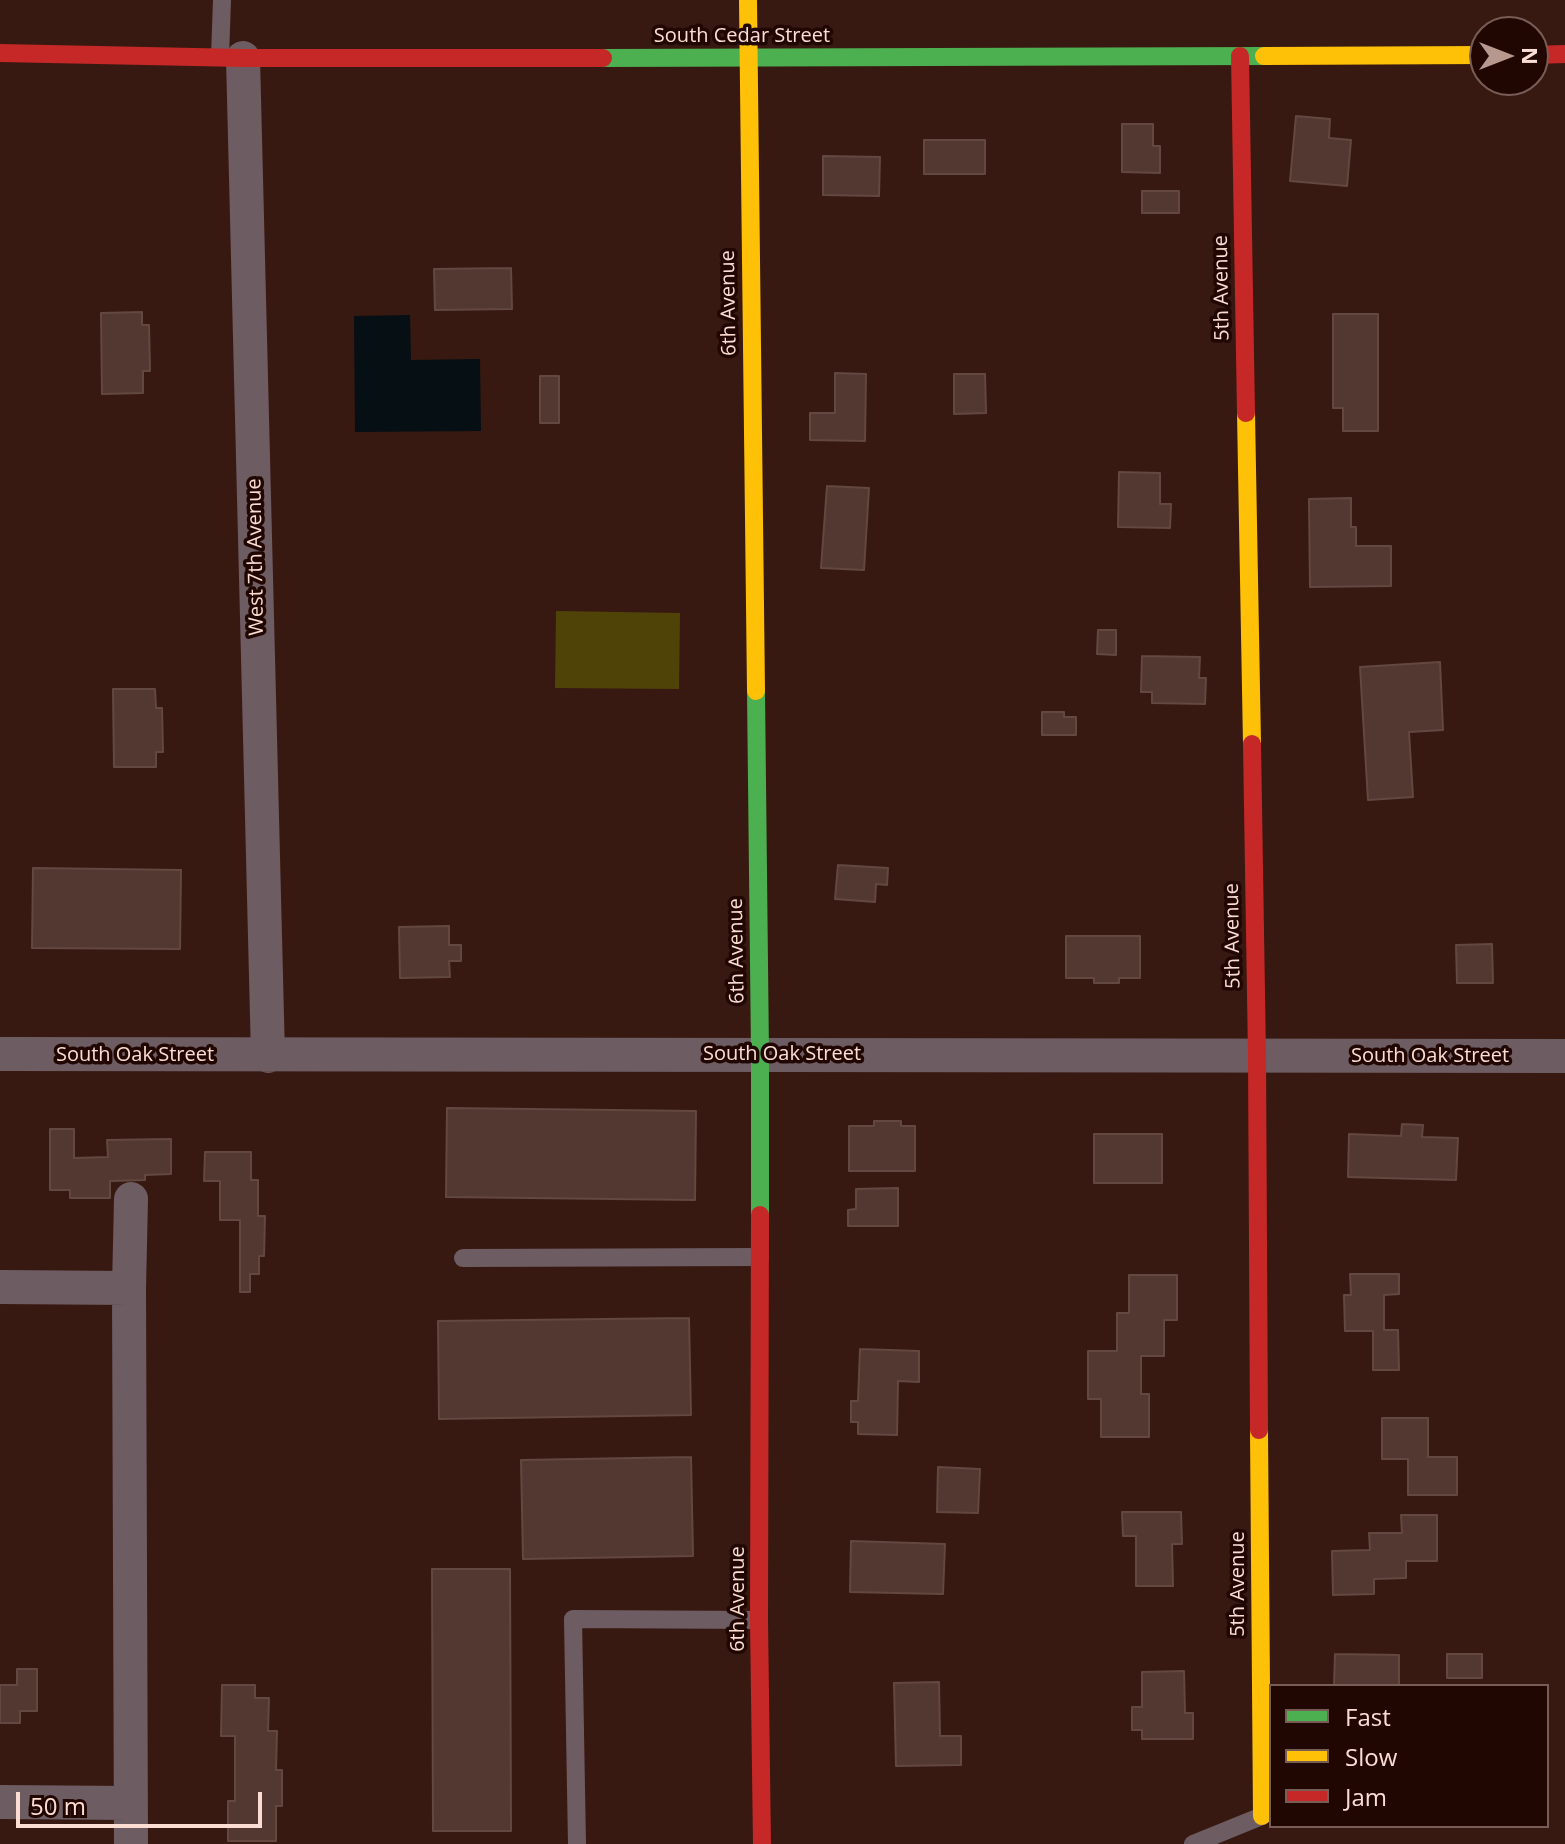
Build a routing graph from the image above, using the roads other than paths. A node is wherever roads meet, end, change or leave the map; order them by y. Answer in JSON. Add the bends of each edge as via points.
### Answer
{"nodes":[{"id":1,"x":222,"y":0,"type":"edge"},
{"id":2,"x":748,"y":0,"type":"edge"},
{"id":3,"x":0,"y":53,"type":"edge"},
{"id":4,"x":1469,"y":55,"type":"edge"},
{"id":5,"x":1240,"y":56,"type":"junction"},
{"id":6,"x":232,"y":57,"type":"junction"},
{"id":7,"x":748,"y":58,"type":"junction"},
{"id":8,"x":0,"y":1054,"type":"edge"},
{"id":9,"x":760,"y":1054,"type":"junction"},
{"id":10,"x":268,"y":1056,"type":"junction"},
{"id":11,"x":1257,"y":1056,"type":"junction"},
{"id":12,"x":1565,"y":1056,"type":"edge"},
{"id":13,"x":131,"y":1199,"type":"dead end"},
{"id":14,"x":760,"y":1257,"type":"junction"},
{"id":15,"x":463,"y":1258,"type":"dead end"},
{"id":16,"x":0,"y":1287,"type":"edge"},
{"id":17,"x":129,"y":1288,"type":"junction"},
{"id":18,"x":759,"y":1620,"type":"junction"},
{"id":19,"x":0,"y":1802,"type":"edge"},
{"id":20,"x":130,"y":1803,"type":"junction"},
{"id":21,"x":1262,"y":1816,"type":"joint"},
{"id":22,"x":131,"y":1844,"type":"edge"},
{"id":23,"x":577,"y":1844,"type":"edge"},
{"id":24,"x":762,"y":1844,"type":"edge"},
{"id":25,"x":1193,"y":1844,"type":"edge"}],
"edges":[{"from":1,"to":6,"type":"lane"},
{"from":2,"to":7,"type":"street","name":"6th Avenue"},
{"from":3,"to":6,"type":"street","name":"South Cedar Street"},
{"from":4,"to":5,"type":"street","name":"South Cedar Street"},
{"from":5,"to":7,"type":"street","name":"South Cedar Street"},
{"from":5,"to":11,"type":"street","name":"5th Avenue"},
{"from":6,"to":7,"type":"street","name":"South Cedar Street"},
{"from":6,"to":10,"type":"street","name":"West 7th Avenue"},
{"from":7,"to":9,"type":"street","name":"6th Avenue"},
{"from":8,"to":10,"type":"street","name":"South Oak Street"},
{"from":9,"to":10,"type":"street","name":"South Oak Street"},
{"from":9,"to":11,"type":"street","name":"South Oak Street"},
{"from":9,"to":14,"type":"street","name":"6th Avenue"},
{"from":11,"to":12,"type":"street","name":"South Oak Street"},
{"from":11,"to":21,"type":"street","name":"5th Avenue"},
{"from":13,"to":17,"type":"street"},
{"from":14,"to":15,"type":"lane"},
{"from":14,"to":18,"type":"street","name":"6th Avenue"},
{"from":16,"to":17,"type":"street"},
{"from":17,"to":20,"type":"street"},
{"from":18,"to":23,"type":"lane","via":[[573,1619]]},
{"from":18,"to":24,"type":"street","name":"6th Avenue"},
{"from":19,"to":20,"type":"street"},
{"from":20,"to":22,"type":"street"},
{"from":21,"to":25,"type":"lane"}]}
